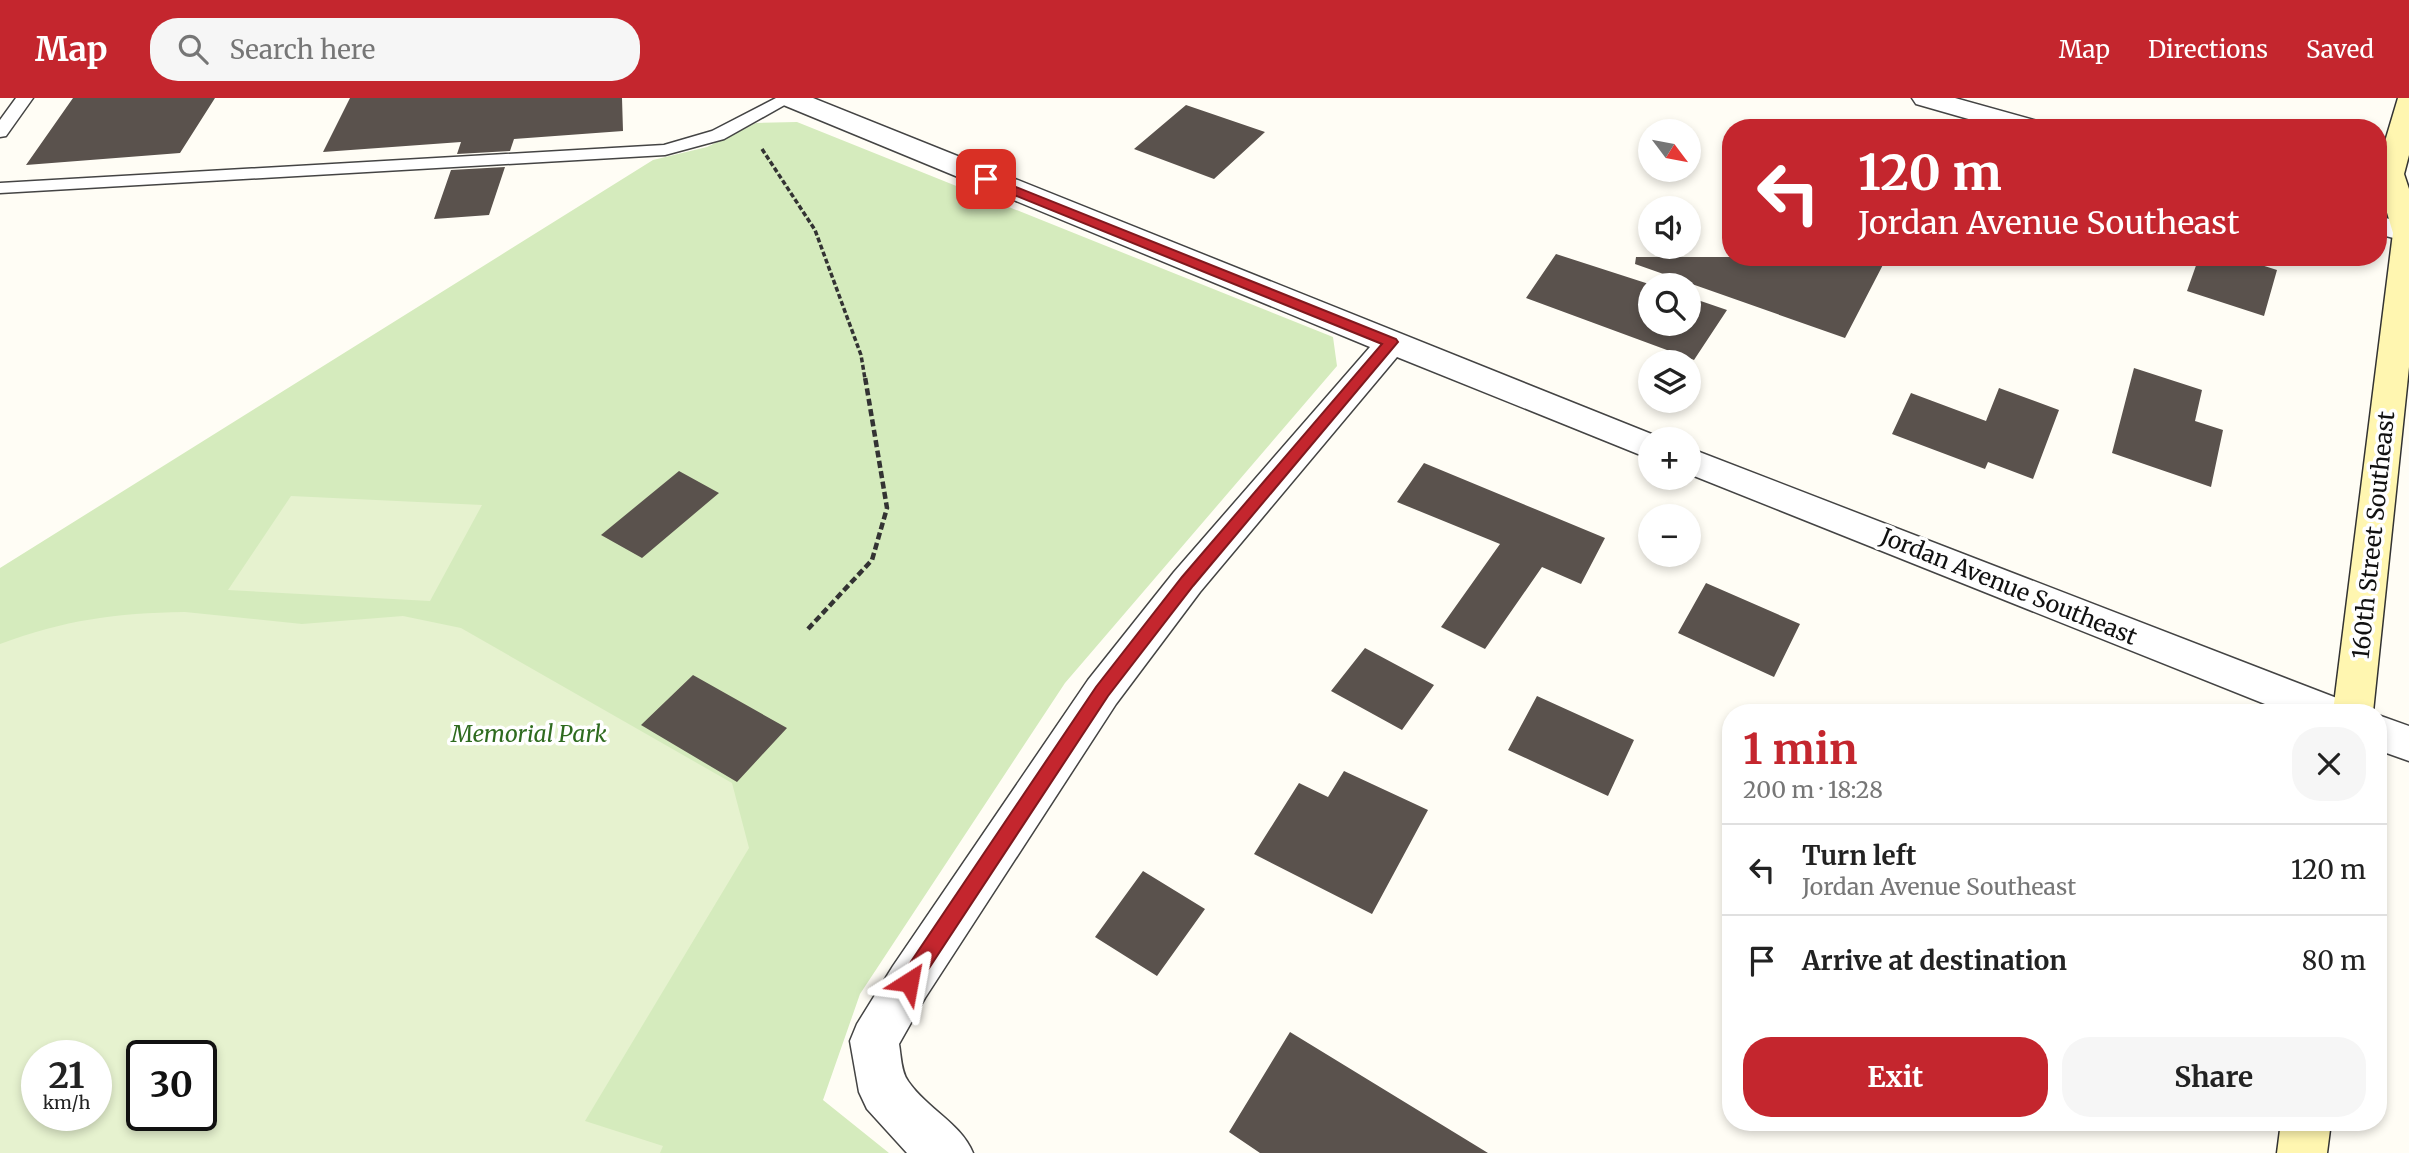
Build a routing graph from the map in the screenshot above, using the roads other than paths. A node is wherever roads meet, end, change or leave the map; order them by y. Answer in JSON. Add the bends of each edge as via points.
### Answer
{"nodes":[{"id":1,"x":25,"y":98,"type":"edge"},
{"id":2,"x":1924,"y":98,"type":"edge"},
{"id":3,"x":794,"y":100,"type":"edge"},
{"id":4,"x":2409,"y":102,"type":"edge"},
{"id":5,"x":1999,"y":119,"type":"edge"},
{"id":6,"x":0,"y":132,"type":"edge"},
{"id":7,"x":0,"y":188,"type":"edge"},
{"id":8,"x":2398,"y":230,"type":"edge"},
{"id":9,"x":1391,"y":342,"type":"junction"},
{"id":10,"x":2400,"y":385,"type":"edge"},
{"id":11,"x":1638,"y":440,"type":"edge"},
{"id":12,"x":1701,"y":465,"type":"edge"},
{"id":13,"x":2308,"y":704,"type":"edge"},
{"id":14,"x":2354,"y":704,"type":"edge"},
{"id":15,"x":2387,"y":735,"type":"edge"},
{"id":16,"x":2409,"y":744,"type":"edge"},
{"id":17,"x":2305,"y":1131,"type":"edge"},
{"id":18,"x":948,"y":1153,"type":"edge"},
{"id":19,"x":2302,"y":1153,"type":"edge"}],
"edges":[{"from":1,"to":6,"type":"lane"},
{"from":2,"to":5,"type":"street"},
{"from":3,"to":7,"type":"lane","via":[[718,135],[666,150]]},
{"from":3,"to":9,"type":"street"},
{"from":4,"to":8,"type":"street","name":"160th Street Southeast","via":[[2390,174]]},
{"from":8,"to":10,"type":"street","name":"160th Street Southeast"},
{"from":9,"to":11,"type":"street"},
{"from":9,"to":18,"type":"street","via":[[1187,582],[1102,692],[874,1041],[884,1092],[923,1135]]},
{"from":10,"to":14,"type":"street","name":"160th Street Southeast"},
{"from":12,"to":13,"type":"street","name":"Jordan Avenue Southeast"},
{"from":15,"to":16,"type":"street"},
{"from":17,"to":19,"type":"street"}]}
